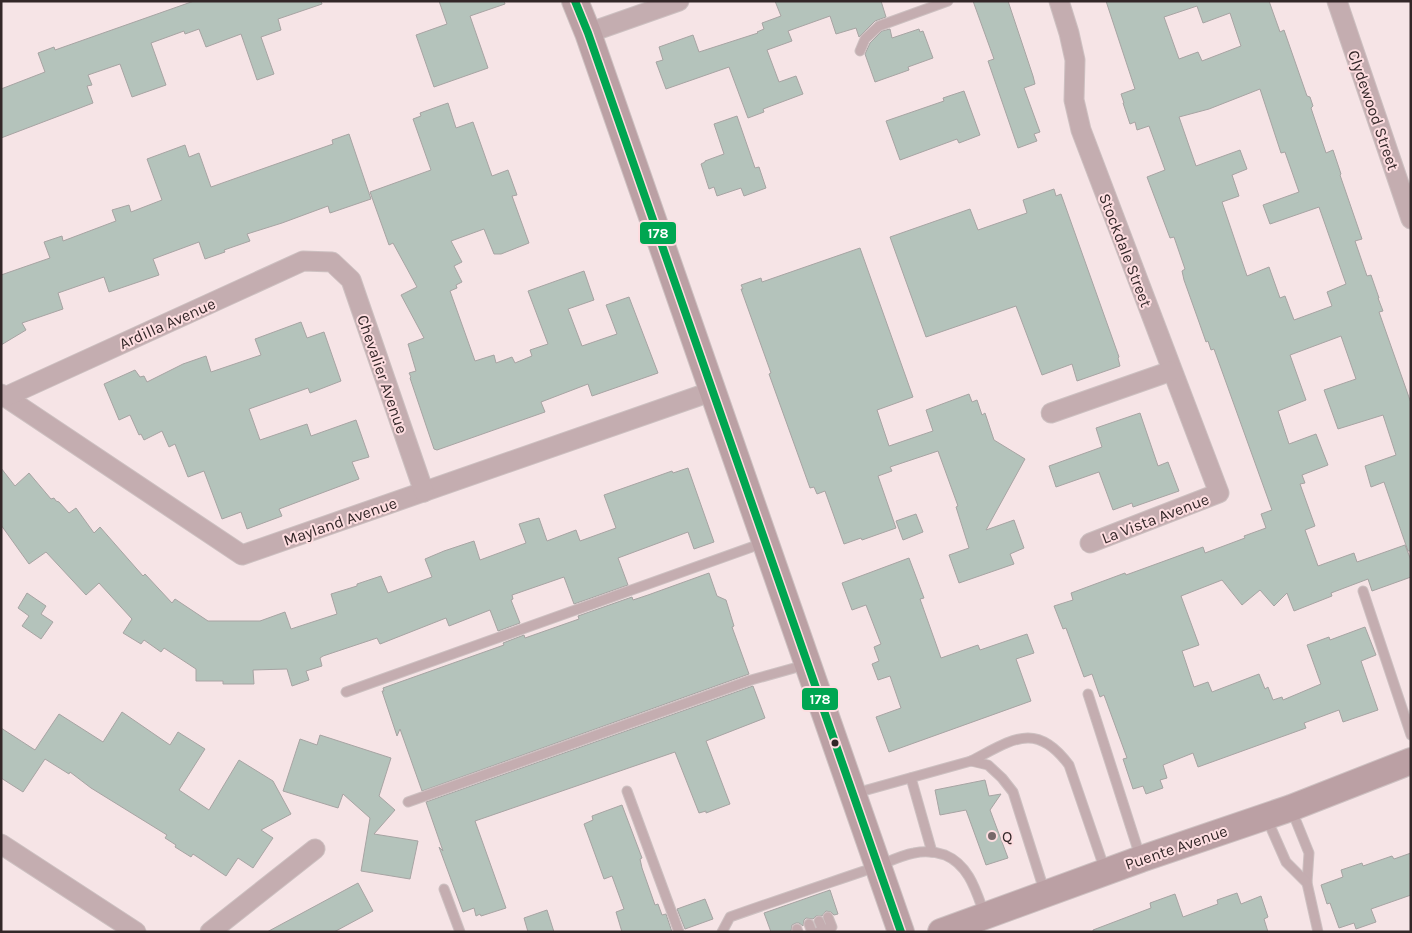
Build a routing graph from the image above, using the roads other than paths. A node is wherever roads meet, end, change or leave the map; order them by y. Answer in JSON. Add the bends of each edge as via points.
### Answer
{"nodes":[{"id":1,"x":575,"y":1,"type":"edge"},
{"id":2,"x":679,"y":1,"type":"edge"},
{"id":3,"x":948,"y":1,"type":"edge"},
{"id":4,"x":1059,"y":1,"type":"edge"},
{"id":5,"x":1337,"y":1,"type":"edge"},
{"id":6,"x":588,"y":33,"type":"junction"},
{"id":7,"x":860,"y":51,"type":"dead end"},
{"id":8,"x":1411,"y":219,"type":"edge"},
{"id":9,"x":332,"y":262,"type":"joint"},
{"id":10,"x":1171,"y":370,"type":"junction"},
{"id":11,"x":712,"y":391,"type":"junction"},
{"id":12,"x":3,"y":395,"type":"edge"},
{"id":13,"x":1051,"y":413,"type":"dead end"},
{"id":14,"x":424,"y":492,"type":"junction"},
{"id":15,"x":1219,"y":493,"type":"joint"},
{"id":16,"x":765,"y":542,"type":"junction"},
{"id":17,"x":1090,"y":543,"type":"dead end"},
{"id":18,"x":1363,"y":591,"type":"dead end"},
{"id":19,"x":808,"y":664,"type":"junction"},
{"id":20,"x":346,"y":692,"type":"dead end"},
{"id":21,"x":1088,"y":694,"type":"dead end"},
{"id":22,"x":1411,"y":735,"type":"edge"},
{"id":23,"x":971,"y":761,"type":"junction"},
{"id":24,"x":1411,"y":761,"type":"edge"},
{"id":25,"x":912,"y":778,"type":"junction"},
{"id":26,"x":626,"y":791,"type":"dead end"},
{"id":27,"x":853,"y":794,"type":"junction"},
{"id":28,"x":408,"y":802,"type":"dead end"},
{"id":29,"x":1292,"y":808,"type":"junction"},
{"id":30,"x":1266,"y":816,"type":"junction"},
{"id":31,"x":1,"y":844,"type":"edge"},
{"id":32,"x":315,"y":848,"type":"dead end"},
{"id":33,"x":932,"y":852,"type":"junction"},
{"id":34,"x":1141,"y":859,"type":"junction"},
{"id":35,"x":878,"y":866,"type":"junction"},
{"id":36,"x":1105,"y":872,"type":"junction"},
{"id":37,"x":1307,"y":884,"type":"junction"},
{"id":38,"x":444,"y":888,"type":"dead end"},
{"id":39,"x":1045,"y":894,"type":"junction"},
{"id":40,"x":985,"y":916,"type":"junction"},
{"id":41,"x":824,"y":919,"type":"dead end"},
{"id":42,"x":821,"y":931,"type":"edge"},
{"id":43,"x":136,"y":932,"type":"edge"},
{"id":44,"x":210,"y":932,"type":"edge"},
{"id":45,"x":460,"y":932,"type":"edge"},
{"id":46,"x":679,"y":932,"type":"edge"},
{"id":47,"x":722,"y":932,"type":"edge"},
{"id":48,"x":901,"y":932,"type":"edge"},
{"id":49,"x":941,"y":932,"type":"edge"},
{"id":50,"x":1318,"y":932,"type":"edge"}],
"edges":[{"from":1,"to":6,"type":"street"},
{"from":2,"to":6,"type":"street"},
{"from":3,"to":7,"type":"lane","via":[[879,26]]},
{"from":4,"to":10,"type":"street","name":"Stockdale Street","via":[[1075,60],[1074,100],[1081,130]]},
{"from":5,"to":8,"type":"street","name":"Clydewood Street"},
{"from":6,"to":11,"type":"street"},
{"from":9,"to":12,"type":"street","name":"Ardilla Avenue","via":[[304,261]]},
{"from":9,"to":14,"type":"street","name":"Chevalier Avenue","via":[[351,280]]},
{"from":10,"to":13,"type":"street"},
{"from":10,"to":15,"type":"street","name":"Stockdale Street"},
{"from":11,"to":14,"type":"street","name":"Mayland Avenue"},
{"from":11,"to":16,"type":"street"},
{"from":12,"to":14,"type":"street","name":"Mayland Avenue","via":[[242,555]]},
{"from":15,"to":17,"type":"street","name":"La Vista Avenue"},
{"from":16,"to":19,"type":"street"},
{"from":16,"to":20,"type":"lane"},
{"from":18,"to":22,"type":"lane"},
{"from":19,"to":27,"type":"street"},
{"from":19,"to":28,"type":"lane","via":[[751,680]]},
{"from":21,"to":34,"type":"lane"},
{"from":23,"to":25,"type":"lane"},
{"from":23,"to":36,"type":"lane","via":[[1007,743],[1030,737],[1045,741],[1059,751],[1069,765]]},
{"from":23,"to":39,"type":"lane","via":[[988,765],[1013,792]]},
{"from":24,"to":29,"type":"street","name":"Puente Avenue"},
{"from":25,"to":27,"type":"lane"},
{"from":25,"to":33,"type":"lane"},
{"from":26,"to":46,"type":"lane"},
{"from":27,"to":35,"type":"street"},
{"from":29,"to":30,"type":"street","name":"Puente Avenue"},
{"from":29,"to":37,"type":"lane","via":[[1309,854]]},
{"from":30,"to":34,"type":"street","name":"Puente Avenue"},
{"from":30,"to":37,"type":"lane","via":[[1286,862]]},
{"from":31,"to":43,"type":"street"},
{"from":32,"to":44,"type":"street"},
{"from":33,"to":35,"type":"lane","via":[[904,855]]},
{"from":33,"to":40,"type":"lane","via":[[960,865],[969,876]]},
{"from":34,"to":36,"type":"street","name":"Puente Avenue"},
{"from":35,"to":47,"type":"lane","via":[[814,892],[730,916]]},
{"from":35,"to":48,"type":"street"},
{"from":36,"to":39,"type":"street","name":"Puente Avenue"},
{"from":37,"to":50,"type":"lane"},
{"from":38,"to":45,"type":"lane"},
{"from":39,"to":40,"type":"street","name":"Puente Avenue"},
{"from":40,"to":49,"type":"street","name":"Puente Avenue"},
{"from":41,"to":42,"type":"lane","via":[[832,927]]}]}
